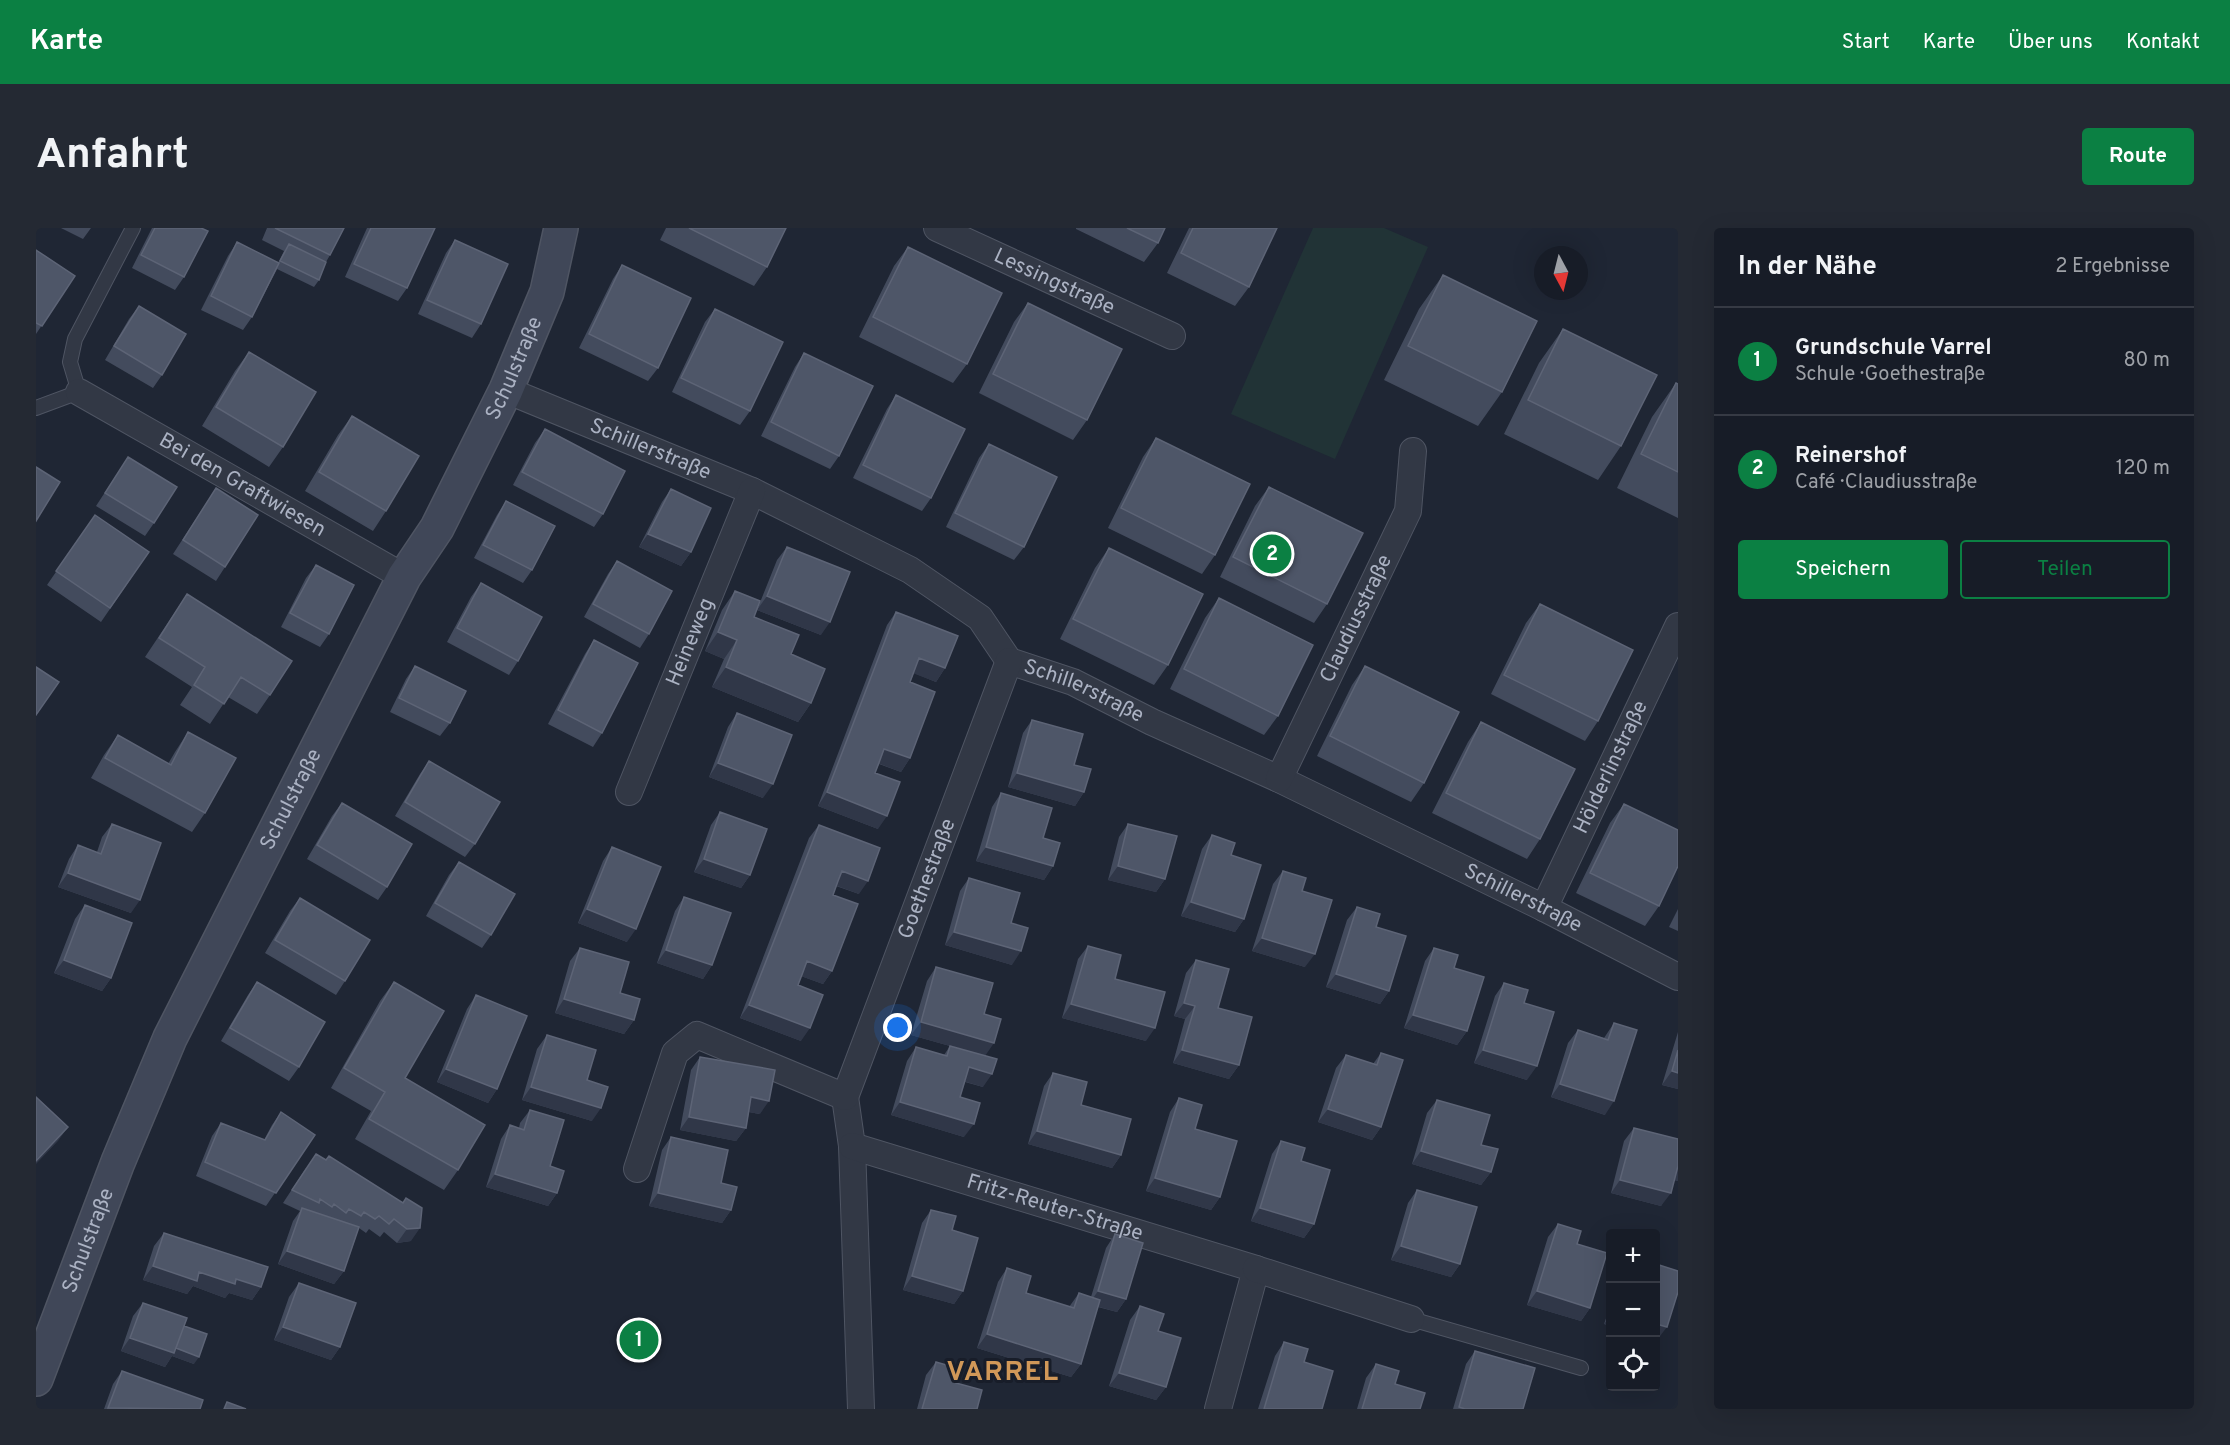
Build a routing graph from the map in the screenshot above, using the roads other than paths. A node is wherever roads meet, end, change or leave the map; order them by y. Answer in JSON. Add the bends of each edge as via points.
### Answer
{"nodes":[{"id":1,"x":133,"y":228,"type":"edge"},
{"id":2,"x":561,"y":228,"type":"edge"},
{"id":3,"x":937,"y":228,"type":"edge"},
{"id":4,"x":1172,"y":336,"type":"dead end"},
{"id":5,"x":506,"y":390,"type":"junction"},
{"id":6,"x":79,"y":392,"type":"junction"},
{"id":7,"x":36,"y":408,"type":"edge"},
{"id":8,"x":1413,"y":451,"type":"dead end"},
{"id":9,"x":752,"y":491,"type":"junction"},
{"id":10,"x":404,"y":577,"type":"junction"},
{"id":11,"x":1678,"y":626,"type":"edge"},
{"id":12,"x":1009,"y":661,"type":"junction"},
{"id":13,"x":1279,"y":779,"type":"junction"},
{"id":14,"x":629,"y":792,"type":"dead end"},
{"id":15,"x":1544,"y":908,"type":"junction"},
{"id":16,"x":1678,"y":976,"type":"edge"},
{"id":17,"x":845,"y":1097,"type":"junction"},
{"id":18,"x":852,"y":1146,"type":"junction"},
{"id":19,"x":637,"y":1169,"type":"dead end"},
{"id":20,"x":1256,"y":1269,"type":"junction"},
{"id":21,"x":1411,"y":1319,"type":"joint"},
{"id":22,"x":1581,"y":1368,"type":"dead end"},
{"id":23,"x":36,"y":1379,"type":"edge"},
{"id":24,"x":861,"y":1409,"type":"edge"},
{"id":25,"x":1218,"y":1409,"type":"edge"}],
"edges":[{"from":1,"to":6,"type":"lane","via":[[75,339],[70,362]]},
{"from":2,"to":5,"type":"street","name":"Schulstraße","via":[[547,292]]},
{"from":3,"to":4,"type":"street","name":"Lessingstraße"},
{"from":5,"to":9,"type":"street","name":"Schillerstraße"},
{"from":5,"to":10,"type":"street","name":"Schulstraße","via":[[437,528]]},
{"from":6,"to":7,"type":"lane"},
{"from":6,"to":10,"type":"street","name":"Bei den Graftwiesen"},
{"from":8,"to":13,"type":"street","name":"Claudiusstraße","via":[[1408,511]]},
{"from":9,"to":12,"type":"street","name":"Schillerstraße","via":[[910,570],[980,618]]},
{"from":9,"to":14,"type":"street","name":"Heineweg"},
{"from":10,"to":23,"type":"street","name":"Schulstraße","via":[[170,1038],[118,1162]]},
{"from":11,"to":15,"type":"street","name":"Hölderlinstraße"},
{"from":12,"to":13,"type":"street","name":"Schillerstraße","via":[[1073,682]]},
{"from":12,"to":17,"type":"street","name":"Goethestraße"},
{"from":13,"to":15,"type":"street","name":"Schillerstraße"},
{"from":15,"to":16,"type":"street","name":"Schillerstraße"},
{"from":17,"to":18,"type":"street","name":"Goethestraße"},
{"from":17,"to":19,"type":"street","via":[[697,1035],[675,1053]]},
{"from":18,"to":20,"type":"street","name":"Fritz-Reuter-Straße"},
{"from":18,"to":24,"type":"street","name":"Goethestraße"},
{"from":20,"to":21,"type":"street","name":"Fritz-Reuter-Straße"},
{"from":20,"to":25,"type":"street"},
{"from":21,"to":22,"type":"lane"}]}
